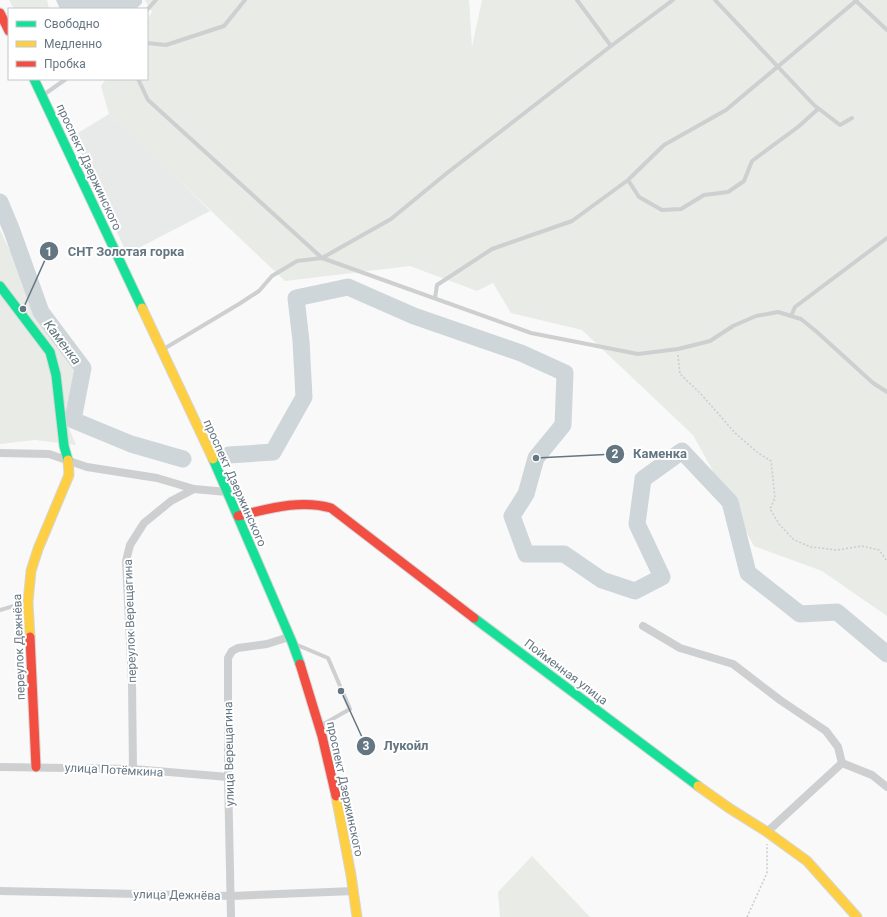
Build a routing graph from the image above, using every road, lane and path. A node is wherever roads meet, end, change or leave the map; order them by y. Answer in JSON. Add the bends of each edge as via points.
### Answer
{"nodes":[{"id":1,"x":156,"y":0,"type":"edge"},
{"id":2,"x":246,"y":0,"type":"edge"},
{"id":3,"x":577,"y":0,"type":"edge"},
{"id":4,"x":673,"y":0,"type":"edge"},
{"id":5,"x":715,"y":0,"type":"edge"},
{"id":6,"x":856,"y":0,"type":"edge"},
{"id":7,"x":148,"y":9,"type":"edge"},
{"id":8,"x":0,"y":13,"type":"edge"},
{"id":9,"x":8,"y":29,"type":"edge"},
{"id":10,"x":887,"y":30,"type":"edge"},
{"id":11,"x":148,"y":43,"type":"edge"},
{"id":12,"x":611,"y":46,"type":"junction"},
{"id":13,"x":777,"y":67,"type":"junction"},
{"id":14,"x":34,"y":80,"type":"edge"},
{"id":15,"x":65,"y":80,"type":"edge"},
{"id":16,"x":138,"y":80,"type":"edge"},
{"id":17,"x":42,"y":96,"type":"junction"},
{"id":18,"x":818,"y":109,"type":"junction"},
{"id":19,"x":852,"y":118,"type":"dead end"},
{"id":20,"x":628,"y":180,"type":"junction"},
{"id":21,"x":887,"y":238,"type":"edge"},
{"id":22,"x":322,"y":258,"type":"junction"},
{"id":23,"x":0,"y":286,"type":"edge"},
{"id":24,"x":435,"y":298,"type":"junction"},
{"id":25,"x":791,"y":316,"type":"junction"},
{"id":26,"x":678,"y":349,"type":"junction"},
{"id":27,"x":162,"y":350,"type":"junction"},
{"id":28,"x":887,"y":392,"type":"edge"},
{"id":29,"x":0,"y":453,"type":"edge"},
{"id":30,"x":68,"y":461,"type":"junction"},
{"id":31,"x":194,"y":489,"type":"junction"},
{"id":32,"x":227,"y":492,"type":"junction"},
{"id":33,"x":238,"y":516,"type":"junction"},
{"id":34,"x":887,"y":561,"type":"edge"},
{"id":35,"x":28,"y":602,"type":"junction"},
{"id":36,"x":0,"y":610,"type":"edge"},
{"id":37,"x":643,"y":626,"type":"dead end"},
{"id":38,"x":291,"y":640,"type":"junction"},
{"id":39,"x":320,"y":726,"type":"junction"},
{"id":40,"x":842,"y":763,"type":"junction"},
{"id":41,"x":0,"y":767,"type":"edge"},
{"id":42,"x":36,"y":767,"type":"junction"},
{"id":43,"x":133,"y":769,"type":"junction"},
{"id":44,"x":228,"y":777,"type":"junction"},
{"id":45,"x":887,"y":787,"type":"edge"},
{"id":46,"x":767,"y":832,"type":"junction"},
{"id":47,"x":0,"y":891,"type":"edge"},
{"id":48,"x":354,"y":891,"type":"junction"},
{"id":49,"x":232,"y":896,"type":"junction"},
{"id":50,"x":231,"y":917,"type":"edge"},
{"id":51,"x":357,"y":917,"type":"edge"},
{"id":52,"x":747,"y":917,"type":"edge"},
{"id":53,"x":857,"y":917,"type":"edge"}],
"edges":[{"from":1,"to":7,"type":"lane"},
{"from":2,"to":11,"type":"lane","via":[[224,26],[166,45]]},
{"from":3,"to":12,"type":"lane"},
{"from":4,"to":12,"type":"lane"},
{"from":5,"to":13,"type":"lane"},
{"from":6,"to":10,"type":"lane"},
{"from":6,"to":13,"type":"lane"},
{"from":8,"to":9,"type":"street"},
{"from":12,"to":22,"type":"lane","via":[[391,219]]},
{"from":13,"to":18,"type":"lane"},
{"from":13,"to":20,"type":"lane","via":[[726,110],[664,145]]},
{"from":14,"to":17,"type":"street","name":"проспект Дзержинского"},
{"from":15,"to":17,"type":"lane"},
{"from":16,"to":22,"type":"lane","via":[[148,100]]},
{"from":17,"to":27,"type":"street","name":"проспект Дзержинского"},
{"from":18,"to":19,"type":"lane","via":[[840,125]]},
{"from":18,"to":20,"type":"lane","via":[[752,161],[744,181],[728,192],[704,195],[681,209],[662,210],[639,197]]},
{"from":20,"to":24,"type":"lane","via":[[572,221],[492,249],[437,285]]},
{"from":21,"to":25,"type":"lane","via":[[795,307]]},
{"from":22,"to":24,"type":"lane"},
{"from":22,"to":27,"type":"lane","via":[[297,261],[272,276],[259,291]]},
{"from":23,"to":30,"type":"street","name":"переулок Дежнёва","via":[[50,352],[56,375]]},
{"from":24,"to":26,"type":"lane","via":[[531,333],[638,354]]},
{"from":25,"to":26,"type":"lane","via":[[778,312],[756,316],[733,326],[710,341]]},
{"from":25,"to":28,"type":"lane","via":[[801,319],[872,383]]},
{"from":26,"to":34,"type":"path","via":[[680,374],[734,433],[771,461],[774,498],[770,509],[779,524],[794,540],[837,550],[862,546],[873,548],[879,550]]},
{"from":27,"to":32,"type":"street","name":"проспект Дзержинского"},
{"from":29,"to":30,"type":"street","via":[[49,454]]},
{"from":30,"to":31,"type":"street","via":[[157,478]]},
{"from":30,"to":35,"type":"street","name":"переулок Дежнёва","via":[[69,475],[31,571]]},
{"from":31,"to":32,"type":"street"},
{"from":31,"to":43,"type":"street","name":"переулок Верещагина","via":[[171,501],[144,523],[130,545],[126,561]]},
{"from":32,"to":33,"type":"street","name":"проспект Дзержинского"},
{"from":33,"to":38,"type":"street","name":"проспект Дзержинского"},
{"from":33,"to":46,"type":"street","name":"Пойменная улица","via":[[298,505],[330,508],[632,737],[729,808]]},
{"from":35,"to":36,"type":"lane"},
{"from":35,"to":42,"type":"street","name":"переулок Дежнёва"},
{"from":37,"to":40,"type":"street","via":[[680,648],[733,664],[826,731],[838,747]]},
{"from":38,"to":39,"type":"street","name":"проспект Дзержинского"},
{"from":38,"to":39,"type":"lane","via":[[328,658],[350,709]]},
{"from":38,"to":44,"type":"street","name":"улица Верещагина","via":[[238,648],[232,650],[228,658]]},
{"from":39,"to":48,"type":"street","name":"проспект Дзержинского"},
{"from":40,"to":45,"type":"street","via":[[872,775]]},
{"from":40,"to":46,"type":"street"},
{"from":41,"to":42,"type":"street","name":"улица Потёмкина"},
{"from":42,"to":43,"type":"street","name":"улица Потёмкина"},
{"from":43,"to":44,"type":"street","name":"улица Потёмкина"},
{"from":44,"to":49,"type":"street","name":"улица Верещагина"},
{"from":46,"to":52,"type":"path","via":[[768,874]]},
{"from":46,"to":53,"type":"street","name":"Пойменная улица","via":[[807,861]]},
{"from":47,"to":49,"type":"street","name":"улица Дежнёва"},
{"from":48,"to":49,"type":"street","name":"улица Дежнёва"},
{"from":48,"to":51,"type":"street","name":"проспект Дзержинского"},
{"from":49,"to":50,"type":"street","name":"улица Верещагина"}]}
